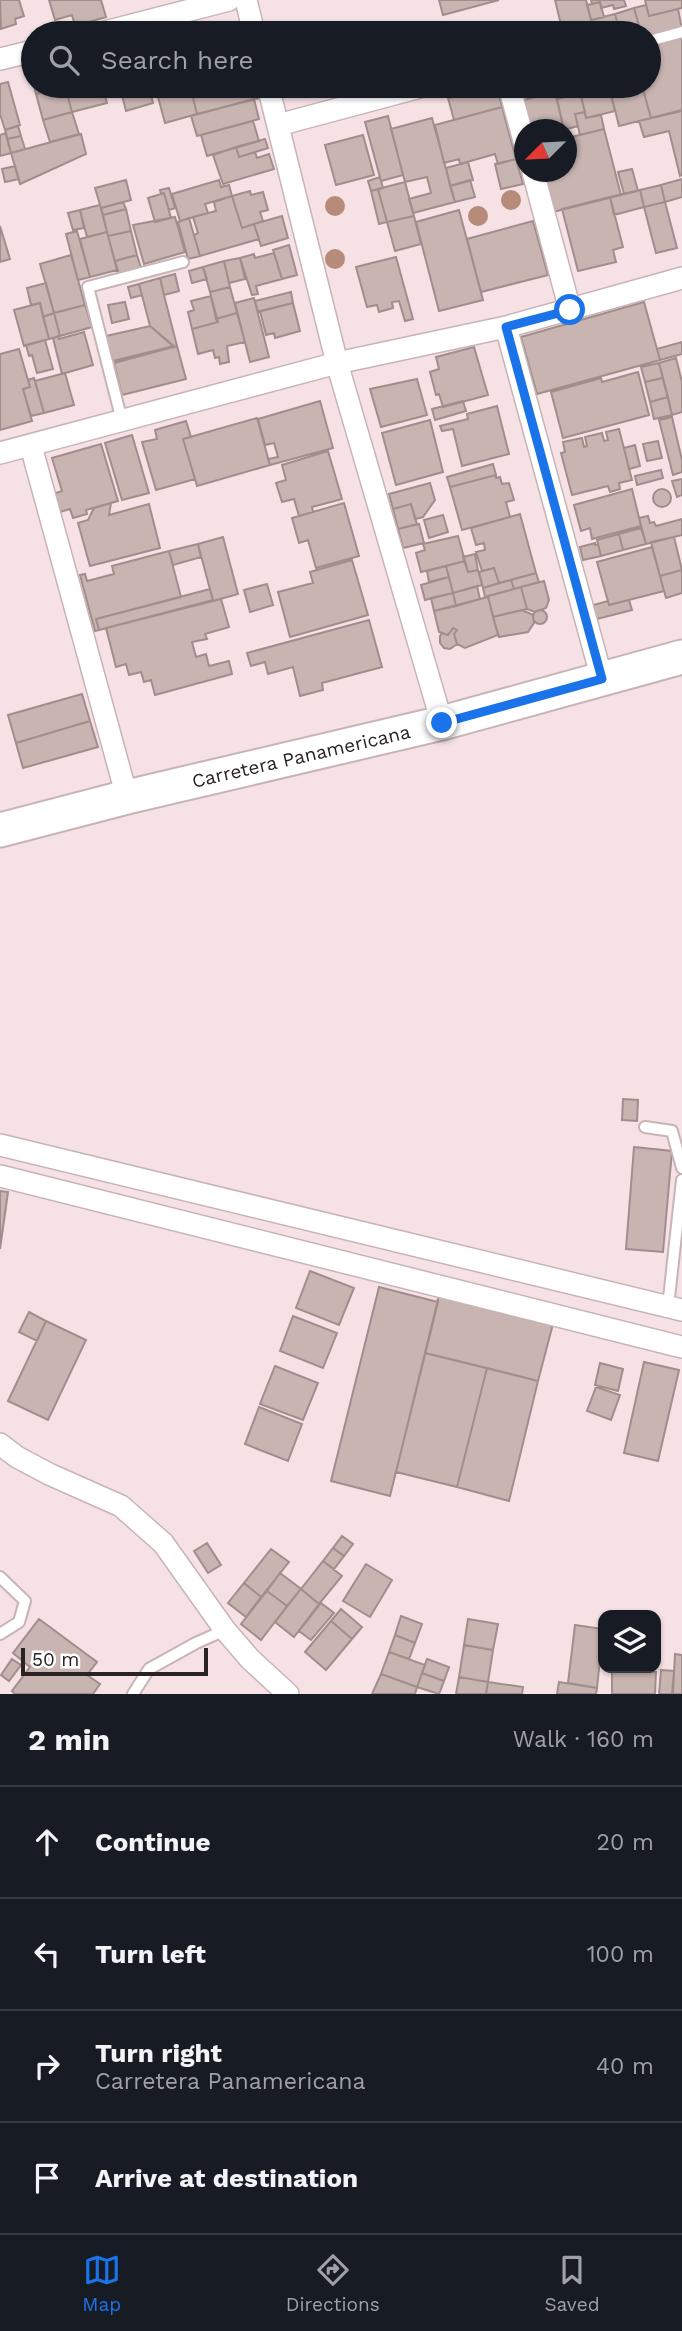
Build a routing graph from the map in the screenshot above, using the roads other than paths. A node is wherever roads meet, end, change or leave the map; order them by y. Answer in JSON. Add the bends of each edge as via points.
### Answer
{"nodes":[{"id":1,"x":229,"y":0,"type":"edge"},
{"id":2,"x":246,"y":0,"type":"edge"},
{"id":3,"x":148,"y":21,"type":"edge"},
{"id":4,"x":251,"y":21,"type":"edge"},
{"id":5,"x":682,"y":33,"type":"edge"},
{"id":6,"x":661,"y":38,"type":"edge"},
{"id":7,"x":21,"y":54,"type":"edge"},
{"id":8,"x":0,"y":60,"type":"edge"},
{"id":9,"x":271,"y":98,"type":"edge"},
{"id":10,"x":379,"y":98,"type":"edge"},
{"id":11,"x":512,"y":98,"type":"edge"},
{"id":12,"x":518,"y":119,"type":"edge"},
{"id":13,"x":278,"y":125,"type":"junction"},
{"id":14,"x":536,"y":182,"type":"edge"},
{"id":15,"x":183,"y":262,"type":"dead end"},
{"id":16,"x":682,"y":278,"type":"edge"},
{"id":17,"x":570,"y":310,"type":"junction"},
{"id":18,"x":506,"y":327,"type":"junction"},
{"id":19,"x":337,"y":363,"type":"junction"},
{"id":20,"x":122,"y":422,"type":"junction"},
{"id":21,"x":31,"y":446,"type":"junction"},
{"id":22,"x":0,"y":453,"type":"edge"},
{"id":23,"x":682,"y":657,"type":"edge"},
{"id":24,"x":602,"y":679,"type":"junction"},
{"id":25,"x":442,"y":723,"type":"junction"},
{"id":26,"x":127,"y":797,"type":"junction"},
{"id":27,"x":0,"y":831,"type":"edge"},
{"id":28,"x":645,"y":1127,"type":"dead end"},
{"id":29,"x":0,"y":1145,"type":"edge"},
{"id":30,"x":682,"y":1168,"type":"edge"},
{"id":31,"x":0,"y":1176,"type":"edge"},
{"id":32,"x":682,"y":1180,"type":"edge"},
{"id":33,"x":675,"y":1308,"type":"edge"},
{"id":34,"x":682,"y":1347,"type":"edge"},
{"id":35,"x":0,"y":1444,"type":"edge"},
{"id":36,"x":0,"y":1577,"type":"edge"},
{"id":37,"x":225,"y":1630,"type":"junction"},
{"id":38,"x":0,"y":1634,"type":"edge"},
{"id":39,"x":133,"y":1694,"type":"edge"},
{"id":40,"x":288,"y":1694,"type":"edge"}],
"edges":[{"from":1,"to":3,"type":"street"},
{"from":2,"to":4,"type":"street"},
{"from":5,"to":6,"type":"lane"},
{"from":7,"to":8,"type":"street"},
{"from":9,"to":13,"type":"street"},
{"from":10,"to":13,"type":"street"},
{"from":11,"to":12,"type":"street"},
{"from":13,"to":19,"type":"street"},
{"from":14,"to":17,"type":"street"},
{"from":15,"to":20,"type":"lane","via":[[88,287]]},
{"from":16,"to":17,"type":"street"},
{"from":17,"to":18,"type":"street"},
{"from":18,"to":19,"type":"street"},
{"from":18,"to":24,"type":"street"},
{"from":19,"to":20,"type":"street"},
{"from":19,"to":25,"type":"street"},
{"from":20,"to":21,"type":"street"},
{"from":21,"to":22,"type":"street"},
{"from":21,"to":26,"type":"street"},
{"from":23,"to":24,"type":"main road","name":"Carretera Panamericana"},
{"from":24,"to":25,"type":"main road","name":"Carretera Panamericana"},
{"from":25,"to":26,"type":"main road","name":"Carretera Panamericana"},
{"from":26,"to":27,"type":"main road","name":"Carretera Panamericana"},
{"from":28,"to":30,"type":"lane","via":[[672,1131]]},
{"from":29,"to":33,"type":"street"},
{"from":31,"to":34,"type":"street"},
{"from":32,"to":33,"type":"lane"},
{"from":35,"to":37,"type":"street","via":[[49,1474],[121,1506],[163,1544]]},
{"from":36,"to":38,"type":"lane","via":[[25,1601],[19,1622]]},
{"from":37,"to":39,"type":"lane","via":[[149,1669]]},
{"from":37,"to":40,"type":"street"}]}
